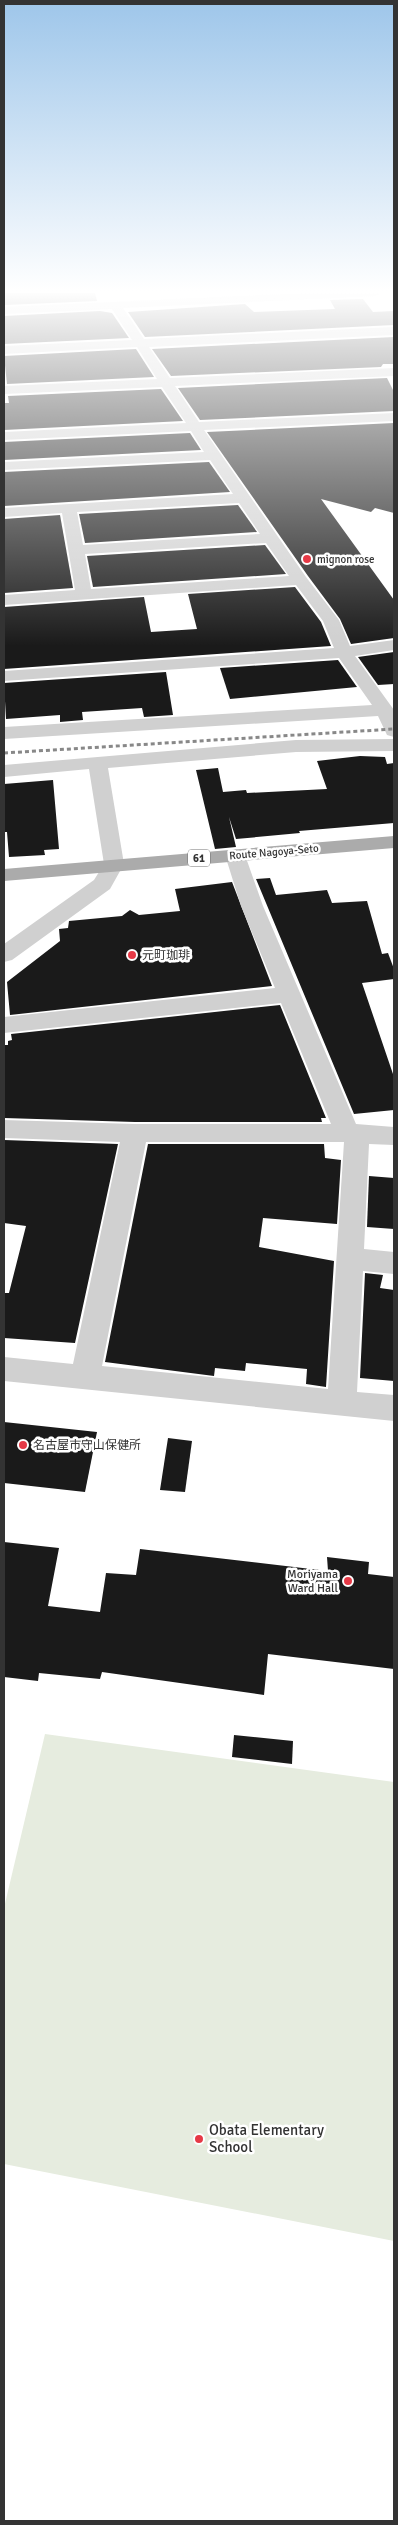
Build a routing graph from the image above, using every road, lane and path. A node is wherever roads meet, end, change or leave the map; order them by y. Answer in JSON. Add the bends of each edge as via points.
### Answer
{"nodes":[{"id":1,"x":184,"y":411,"type":"edge"},
{"id":2,"x":394,"y":417,"type":"edge"},
{"id":3,"x":195,"y":427,"type":"junction"},
{"id":4,"x":4,"y":436,"type":"edge"},
{"id":5,"x":214,"y":456,"type":"junction"},
{"id":6,"x":4,"y":466,"type":"edge"},
{"id":7,"x":245,"y":498,"type":"junction"},
{"id":8,"x":70,"y":509,"type":"junction"},
{"id":9,"x":4,"y":512,"type":"edge"},
{"id":10,"x":271,"y":538,"type":"junction"},
{"id":11,"x":78,"y":550,"type":"junction"},
{"id":12,"x":300,"y":580,"type":"junction"},
{"id":13,"x":84,"y":594,"type":"junction"},
{"id":14,"x":4,"y":600,"type":"edge"},
{"id":15,"x":394,"y":645,"type":"edge"},
{"id":16,"x":344,"y":652,"type":"junction"},
{"id":17,"x":4,"y":676,"type":"edge"},
{"id":18,"x":387,"y":706,"type":"edge"},
{"id":19,"x":394,"y":731,"type":"edge"},
{"id":20,"x":4,"y":734,"type":"edge"},
{"id":21,"x":394,"y":745,"type":"edge"},
{"id":22,"x":98,"y":765,"type":"junction"},
{"id":23,"x":4,"y":771,"type":"edge"},
{"id":24,"x":394,"y":842,"type":"edge"},
{"id":25,"x":235,"y":855,"type":"junction"},
{"id":26,"x":114,"y":864,"type":"junction"},
{"id":27,"x":4,"y":875,"type":"edge"},
{"id":28,"x":4,"y":955,"type":"edge"},
{"id":29,"x":290,"y":994,"type":"junction"},
{"id":30,"x":4,"y":1025,"type":"edge"},
{"id":31,"x":4,"y":1129,"type":"edge"},
{"id":32,"x":135,"y":1133,"type":"junction"},
{"id":33,"x":352,"y":1134,"type":"junction"},
{"id":34,"x":394,"y":1136,"type":"edge"},
{"id":35,"x":350,"y":1259,"type":"junction"},
{"id":36,"x":394,"y":1263,"type":"edge"},
{"id":37,"x":4,"y":1369,"type":"edge"},
{"id":38,"x":85,"y":1376,"type":"junction"},
{"id":39,"x":342,"y":1403,"type":"junction"},
{"id":40,"x":394,"y":1408,"type":"edge"}],
"edges":[{"from":1,"to":3,"type":"street"},
{"from":2,"to":3,"type":"street"},
{"from":3,"to":4,"type":"street"},
{"from":3,"to":5,"type":"street"},
{"from":5,"to":6,"type":"street"},
{"from":5,"to":7,"type":"street"},
{"from":7,"to":8,"type":"street"},
{"from":7,"to":10,"type":"street"},
{"from":8,"to":9,"type":"street"},
{"from":8,"to":11,"type":"street"},
{"from":10,"to":11,"type":"street"},
{"from":10,"to":12,"type":"street"},
{"from":11,"to":13,"type":"street"},
{"from":12,"to":13,"type":"street"},
{"from":12,"to":16,"type":"street","via":[[331,620]]},
{"from":13,"to":14,"type":"street"},
{"from":15,"to":16,"type":"street"},
{"from":16,"to":17,"type":"street"},
{"from":16,"to":18,"type":"street"},
{"from":18,"to":19,"type":"street"},
{"from":18,"to":20,"type":"street"},
{"from":21,"to":22,"type":"street","via":[[296,746]]},
{"from":22,"to":23,"type":"street"},
{"from":22,"to":26,"type":"street"},
{"from":24,"to":25,"type":"main road","name":"Route Nagoya-Seto","number":"61"},
{"from":25,"to":26,"type":"main road","name":"Route Nagoya-Seto","number":"61"},
{"from":25,"to":29,"type":"street","via":[[252,906]]},
{"from":26,"to":27,"type":"main road","name":"Route Nagoya-Seto","number":"61"},
{"from":26,"to":28,"type":"street","via":[[102,884]]},
{"from":29,"to":30,"type":"street"},
{"from":29,"to":33,"type":"street"},
{"from":31,"to":32,"type":"street"},
{"from":32,"to":33,"type":"street"},
{"from":32,"to":38,"type":"street"},
{"from":33,"to":34,"type":"street"},
{"from":33,"to":35,"type":"street"},
{"from":35,"to":36,"type":"street"},
{"from":35,"to":39,"type":"street"},
{"from":37,"to":38,"type":"street"},
{"from":38,"to":39,"type":"street"},
{"from":39,"to":40,"type":"street"}]}
